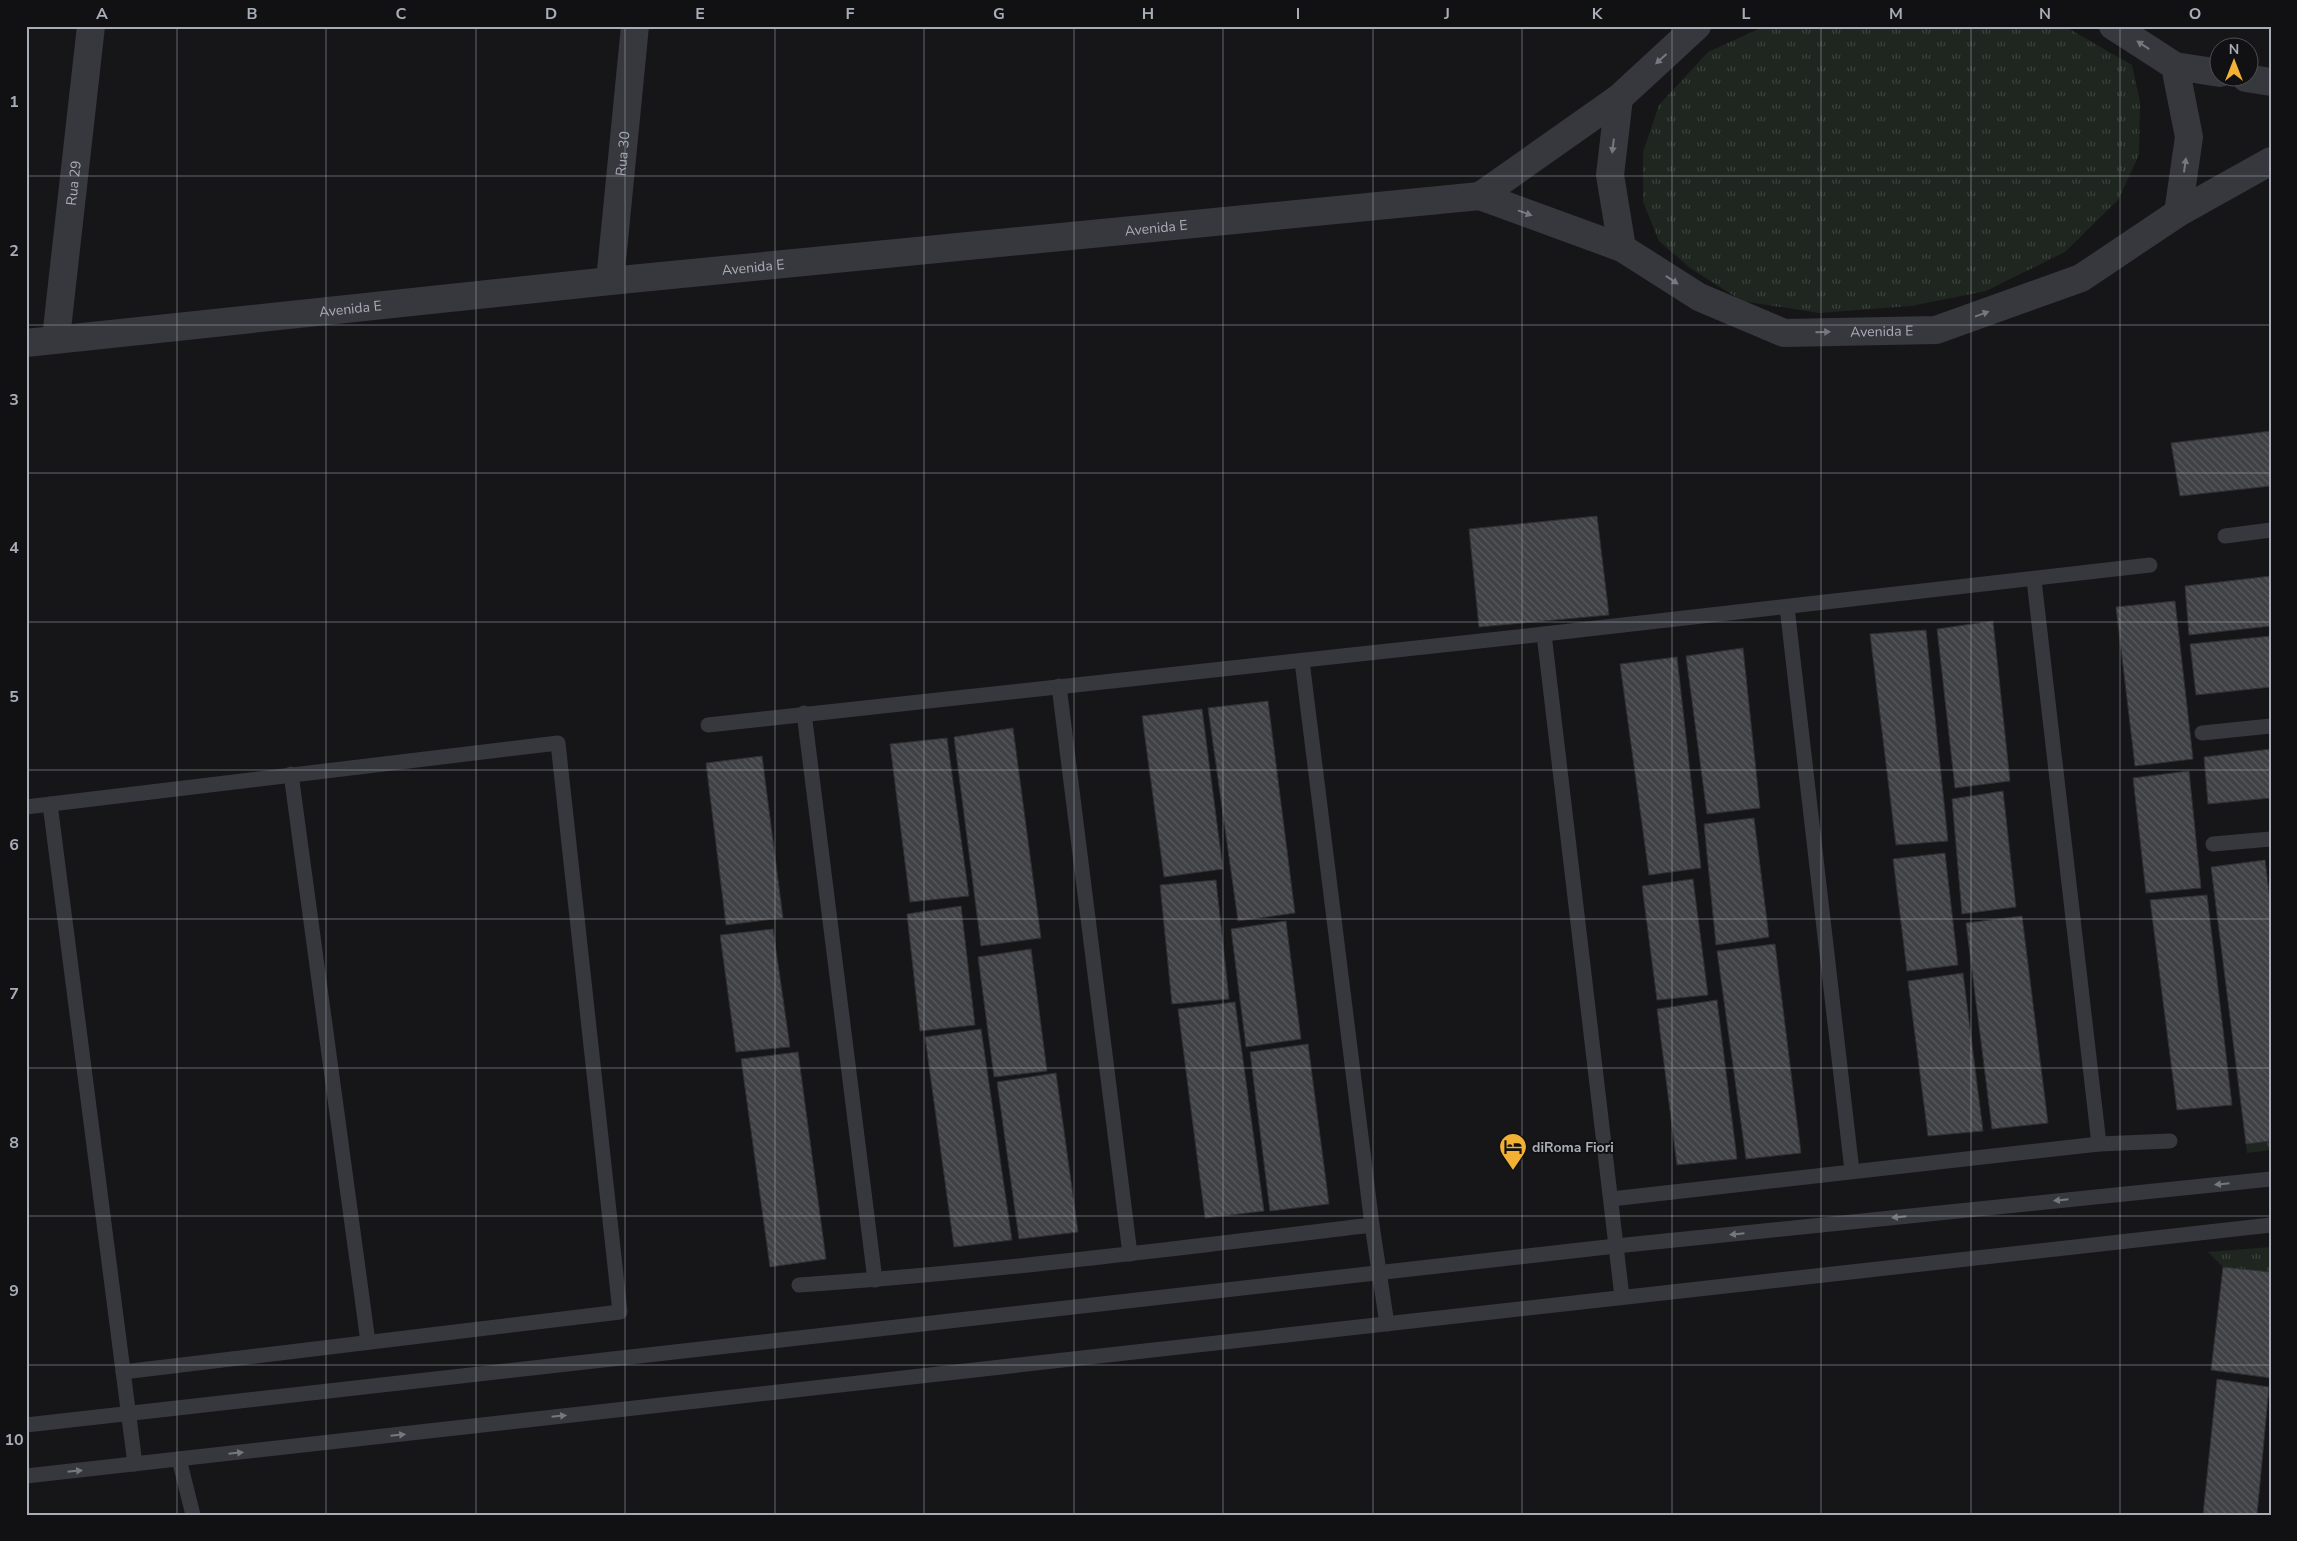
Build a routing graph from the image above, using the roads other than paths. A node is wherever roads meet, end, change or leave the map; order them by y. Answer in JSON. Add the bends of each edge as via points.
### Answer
{"nodes":[{"id":1,"x":91,"y":26,"type":"edge"},
{"id":2,"x":635,"y":26,"type":"edge"},
{"id":3,"x":1697,"y":26,"type":"edge"},
{"id":4,"x":2114,"y":26,"type":"edge"},
{"id":5,"x":2175,"y":66,"type":"junction"},
{"id":6,"x":2210,"y":71,"type":"edge"},
{"id":7,"x":1619,"y":98,"type":"junction"},
{"id":8,"x":2271,"y":161,"type":"edge"},
{"id":9,"x":1480,"y":196,"type":"junction"},
{"id":10,"x":2178,"y":213,"type":"junction"},
{"id":11,"x":1622,"y":248,"type":"junction"},
{"id":12,"x":610,"y":282,"type":"junction"},
{"id":13,"x":56,"y":338,"type":"junction"},
{"id":14,"x":26,"y":343,"type":"edge"},
{"id":15,"x":2271,"y":530,"type":"edge"},
{"id":16,"x":2224,"y":536,"type":"dead end"},
{"id":17,"x":2150,"y":565,"type":"dead end"},
{"id":18,"x":2034,"y":580,"type":"junction"},
{"id":19,"x":1787,"y":607,"type":"junction"},
{"id":20,"x":1544,"y":634,"type":"junction"},
{"id":21,"x":1302,"y":661,"type":"junction"},
{"id":22,"x":1059,"y":686,"type":"junction"},
{"id":23,"x":804,"y":713,"type":"junction"},
{"id":24,"x":708,"y":725,"type":"dead end"},
{"id":25,"x":2271,"y":726,"type":"edge"},
{"id":26,"x":2202,"y":733,"type":"dead end"},
{"id":27,"x":290,"y":774,"type":"junction"},
{"id":28,"x":50,"y":804,"type":"junction"},
{"id":29,"x":26,"y":807,"type":"edge"},
{"id":30,"x":2271,"y":839,"type":"edge"},
{"id":31,"x":2213,"y":844,"type":"dead end"},
{"id":32,"x":2170,"y":1140,"type":"dead end"},
{"id":33,"x":2099,"y":1144,"type":"junction"},
{"id":34,"x":1852,"y":1171,"type":"junction"},
{"id":35,"x":2271,"y":1179,"type":"edge"},
{"id":36,"x":1611,"y":1199,"type":"junction"},
{"id":37,"x":1372,"y":1225,"type":"junction"},
{"id":38,"x":2271,"y":1225,"type":"edge"},
{"id":39,"x":1616,"y":1246,"type":"junction"},
{"id":40,"x":1130,"y":1254,"type":"junction"},
{"id":41,"x":1380,"y":1273,"type":"junction"},
{"id":42,"x":875,"y":1280,"type":"junction"},
{"id":43,"x":799,"y":1285,"type":"dead end"},
{"id":44,"x":1622,"y":1297,"type":"junction"},
{"id":45,"x":1387,"y":1324,"type":"junction"},
{"id":46,"x":368,"y":1342,"type":"junction"},
{"id":47,"x":124,"y":1372,"type":"junction"},
{"id":48,"x":129,"y":1415,"type":"junction"},
{"id":49,"x":26,"y":1425,"type":"edge"},
{"id":50,"x":178,"y":1459,"type":"junction"},
{"id":51,"x":135,"y":1464,"type":"junction"},
{"id":52,"x":26,"y":1476,"type":"edge"},
{"id":53,"x":193,"y":1515,"type":"edge"}],
"edges":[{"from":1,"to":13,"type":"street","name":"Rua 29"},
{"from":2,"to":12,"type":"street","name":"Rua 30"},
{"from":3,"to":7,"type":"street","name":"Avenida E","one_way":true},
{"from":5,"to":4,"type":"street","one_way":true},
{"from":5,"to":6,"type":"street"},
{"from":10,"to":5,"type":"street","one_way":true,"via":[[2189,137]]},
{"from":7,"to":9,"type":"street","name":"Avenida E"},
{"from":7,"to":11,"type":"street","one_way":true,"via":[[1610,175]]},
{"from":8,"to":10,"type":"street","name":"Avenida E"},
{"from":9,"to":11,"type":"street","name":"Avenida E","one_way":true},
{"from":9,"to":12,"type":"street","name":"Avenida E"},
{"from":11,"to":10,"type":"street","name":"Avenida E","one_way":true,"via":[[1699,297],[1784,333],[1936,330],[2081,278]]},
{"from":12,"to":13,"type":"street","name":"Avenida E"},
{"from":13,"to":14,"type":"street","name":"Avenida E"},
{"from":15,"to":16,"type":"lane"},
{"from":17,"to":18,"type":"lane"},
{"from":18,"to":19,"type":"lane"},
{"from":18,"to":33,"type":"lane"},
{"from":19,"to":20,"type":"lane"},
{"from":19,"to":34,"type":"lane"},
{"from":20,"to":21,"type":"lane"},
{"from":20,"to":36,"type":"lane"},
{"from":21,"to":22,"type":"lane"},
{"from":21,"to":37,"type":"lane"},
{"from":22,"to":23,"type":"lane"},
{"from":22,"to":40,"type":"lane"},
{"from":23,"to":24,"type":"lane"},
{"from":23,"to":42,"type":"lane"},
{"from":25,"to":26,"type":"lane"},
{"from":27,"to":28,"type":"lane"},
{"from":27,"to":46,"type":"lane"},
{"from":27,"to":46,"type":"lane","via":[[558,743],[620,1312]]},
{"from":28,"to":29,"type":"lane"},
{"from":28,"to":47,"type":"lane"},
{"from":30,"to":31,"type":"lane"},
{"from":32,"to":33,"type":"lane"},
{"from":33,"to":34,"type":"lane"},
{"from":34,"to":36,"type":"lane"},
{"from":35,"to":39,"type":"lane","one_way":true},
{"from":36,"to":39,"type":"lane"},
{"from":37,"to":40,"type":"lane"},
{"from":37,"to":41,"type":"lane"},
{"from":38,"to":44,"type":"lane"},
{"from":39,"to":41,"type":"lane"},
{"from":39,"to":44,"type":"lane"},
{"from":40,"to":42,"type":"lane"},
{"from":41,"to":45,"type":"lane"},
{"from":41,"to":48,"type":"lane"},
{"from":42,"to":43,"type":"lane"},
{"from":44,"to":45,"type":"lane"},
{"from":50,"to":45,"type":"lane","one_way":true},
{"from":46,"to":47,"type":"lane"},
{"from":47,"to":48,"type":"lane"},
{"from":48,"to":49,"type":"lane"},
{"from":48,"to":51,"type":"lane"},
{"from":50,"to":51,"type":"lane"},
{"from":50,"to":53,"type":"lane"},
{"from":52,"to":51,"type":"lane","one_way":true}]}
